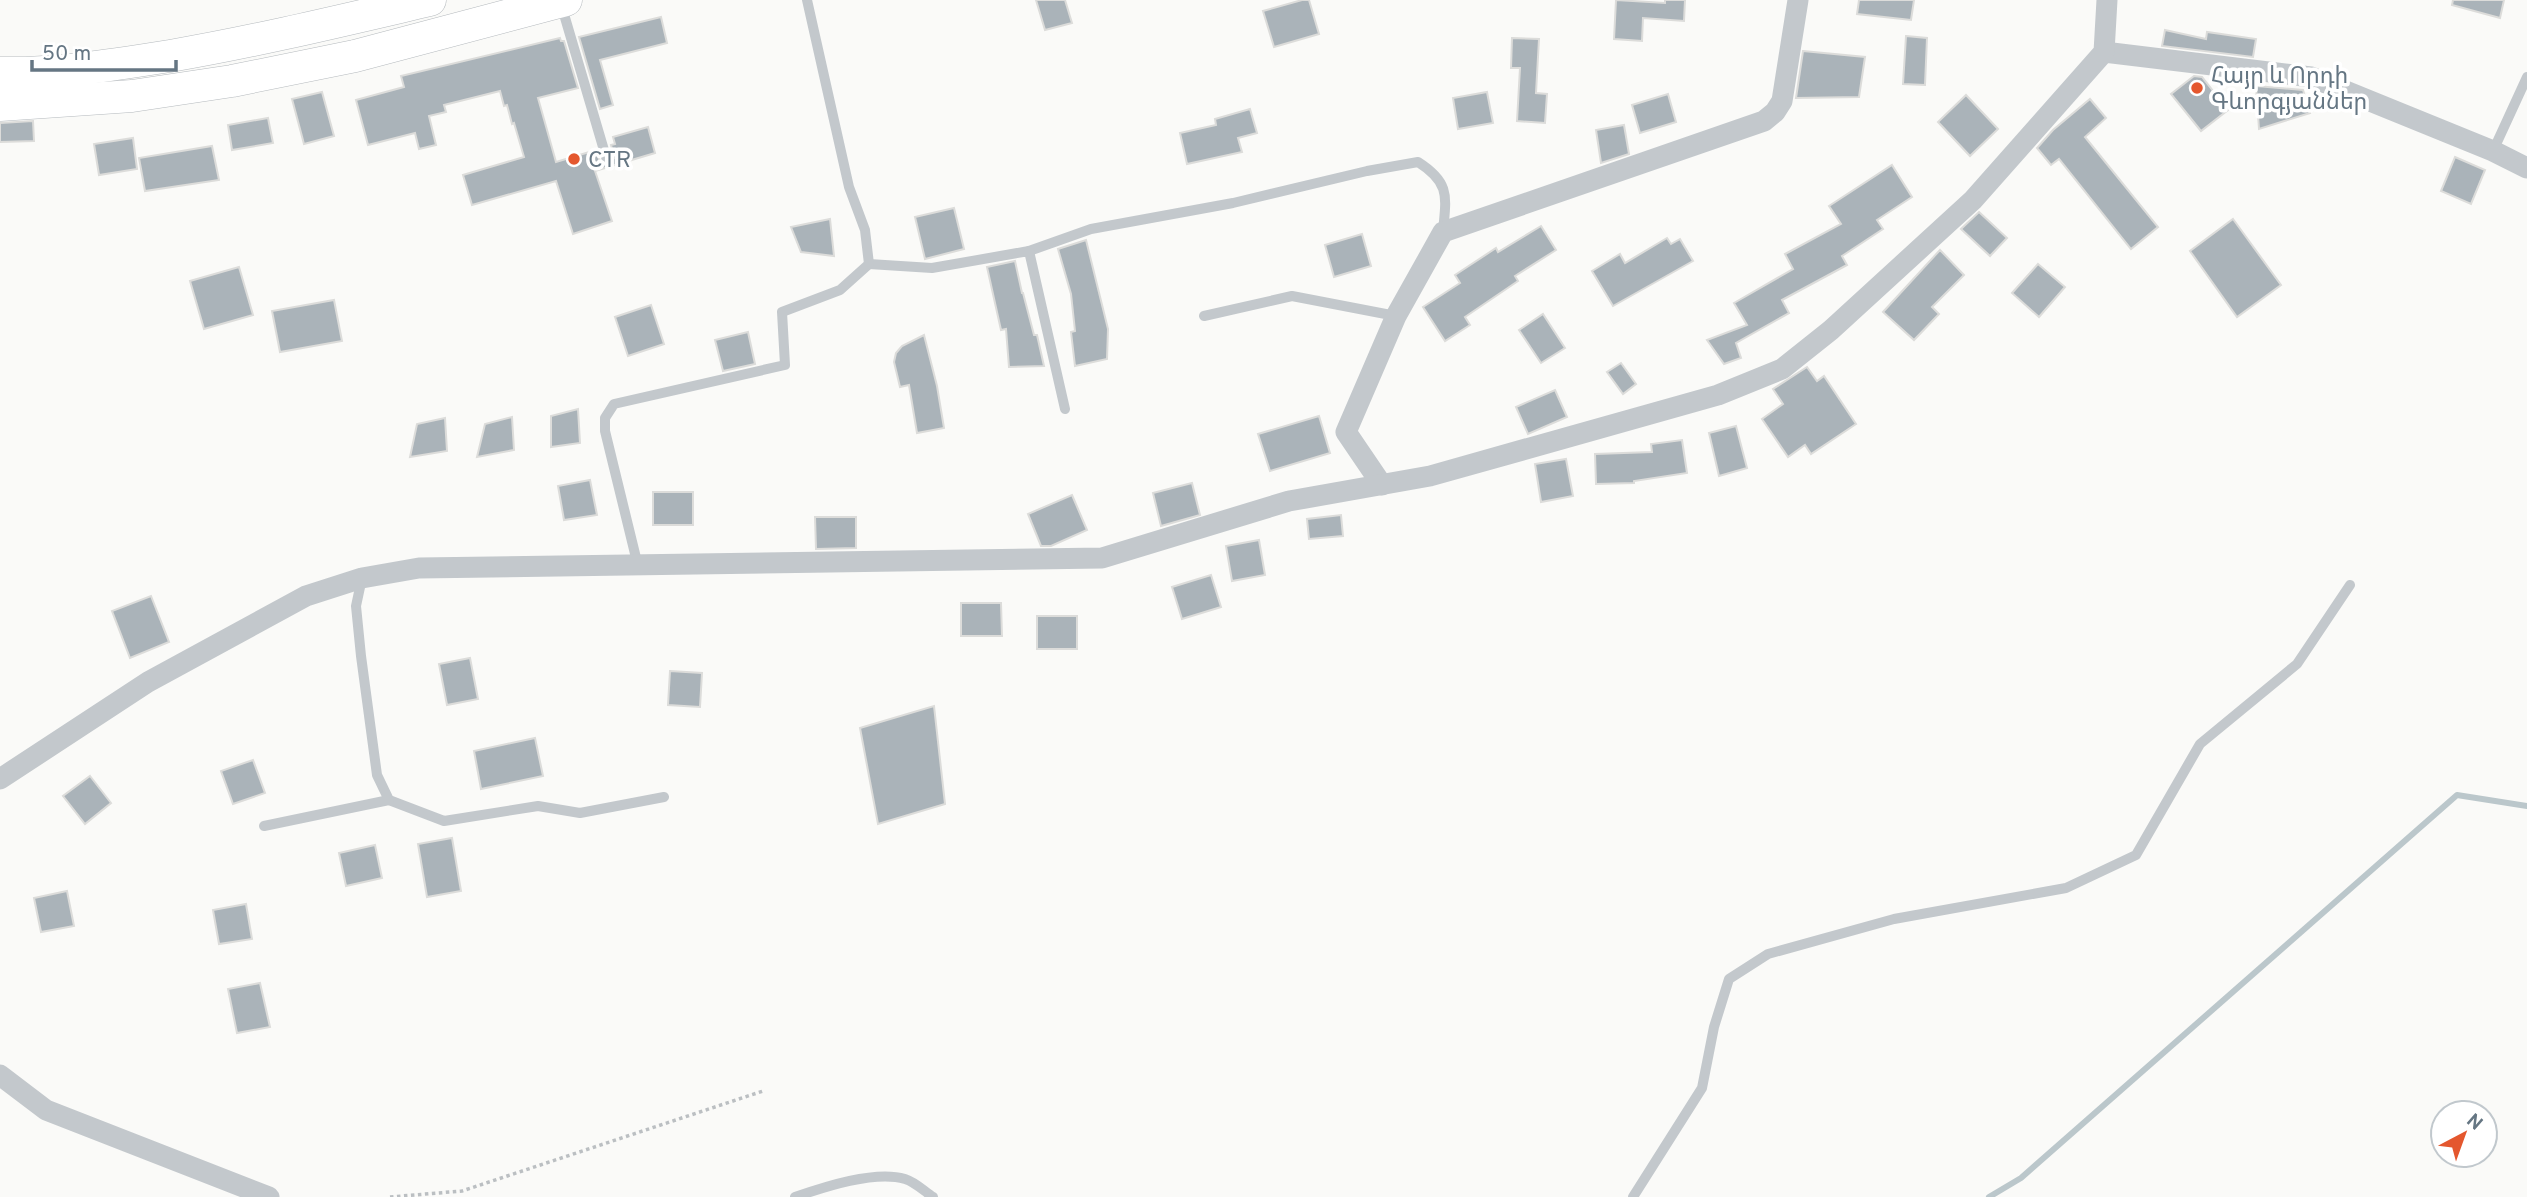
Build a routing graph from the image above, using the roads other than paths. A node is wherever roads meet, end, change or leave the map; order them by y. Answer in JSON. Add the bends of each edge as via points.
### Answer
{"nodes":[{"id":1,"x":430,"y":0,"type":"edge"},
{"id":2,"x":807,"y":0,"type":"edge"},
{"id":3,"x":1798,"y":0,"type":"edge"},
{"id":4,"x":2107,"y":0,"type":"edge"},
{"id":5,"x":553,"y":2,"type":"edge"},
{"id":6,"x":346,"y":19,"type":"junction"},
{"id":7,"x":2104,"y":52,"type":"junction"},
{"id":8,"x":355,"y":56,"type":"junction"},
{"id":9,"x":0,"y":73,"type":"edge"},
{"id":10,"x":2527,"y":77,"type":"edge"},
{"id":11,"x":0,"y":105,"type":"edge"},
{"id":12,"x":2493,"y":152,"type":"junction"},
{"id":13,"x":606,"y":157,"type":"dead end"},
{"id":14,"x":2527,"y":168,"type":"edge"},
{"id":15,"x":1443,"y":232,"type":"junction"},
{"id":16,"x":1029,"y":251,"type":"junction"},
{"id":17,"x":869,"y":264,"type":"junction"},
{"id":18,"x":1204,"y":316,"type":"dead end"},
{"id":19,"x":1396,"y":316,"type":"junction"},
{"id":20,"x":1065,"y":409,"type":"dead end"},
{"id":21,"x":1382,"y":485,"type":"junction"},
{"id":22,"x":638,"y":566,"type":"junction"},
{"id":23,"x":362,"y":578,"type":"junction"},
{"id":24,"x":2350,"y":585,"type":"dead end"},
{"id":25,"x":0,"y":779,"type":"edge"},
{"id":26,"x":664,"y":797,"type":"dead end"},
{"id":27,"x":389,"y":800,"type":"junction"},
{"id":28,"x":264,"y":826,"type":"dead end"},
{"id":29,"x":0,"y":1075,"type":"edge"},
{"id":30,"x":269,"y":1197,"type":"edge"},
{"id":31,"x":795,"y":1197,"type":"edge"},
{"id":32,"x":933,"y":1197,"type":"edge"},
{"id":33,"x":1633,"y":1197,"type":"edge"}],
"edges":[{"from":1,"to":6,"type":"main road"},
{"from":2,"to":17,"type":"lane","via":[[849,187],[865,230]]},
{"from":3,"to":15,"type":"street","via":[[1782,101],[1764,121]]},
{"from":4,"to":7,"type":"street"},
{"from":5,"to":8,"type":"main road"},
{"from":5,"to":13,"type":"lane"},
{"from":6,"to":8,"type":"main road","via":[[329,37],[332,49]]},
{"from":6,"to":9,"type":"main road","via":[[240,44],[92,69]]},
{"from":7,"to":12,"type":"street","via":[[2311,77]]},
{"from":7,"to":21,"type":"street","via":[[1973,200],[1782,369],[1718,395],[1430,477]]},
{"from":8,"to":11,"type":"main road","via":[[132,96]]},
{"from":10,"to":12,"type":"lane"},
{"from":12,"to":14,"type":"street"},
{"from":15,"to":16,"type":"lane","via":[[1447,194],[1433,172],[1418,162],[1091,229]]},
{"from":15,"to":19,"type":"street"},
{"from":16,"to":17,"type":"lane","via":[[932,268]]},
{"from":16,"to":20,"type":"lane"},
{"from":17,"to":22,"type":"lane","via":[[840,290],[782,312],[785,365],[614,404],[605,418],[605,431]]},
{"from":18,"to":19,"type":"lane","via":[[1292,296]]},
{"from":19,"to":21,"type":"street","via":[[1346,432]]},
{"from":21,"to":22,"type":"street","via":[[1289,501],[1102,558]]},
{"from":22,"to":23,"type":"street","via":[[419,568]]},
{"from":23,"to":25,"type":"street","via":[[306,596],[148,682]]},
{"from":23,"to":27,"type":"lane","via":[[356,606],[362,670],[377,775]]},
{"from":24,"to":33,"type":"lane","via":[[2297,664],[2200,744],[2136,855],[2066,888],[1894,919],[1768,954],[1729,979],[1702,1088]]},
{"from":26,"to":27,"type":"lane","via":[[580,813],[538,806],[444,821]]},
{"from":27,"to":28,"type":"lane"},
{"from":29,"to":30,"type":"street","via":[[46,1110]]},
{"from":31,"to":32,"type":"lane","via":[[887,1175],[908,1179]]}]}
